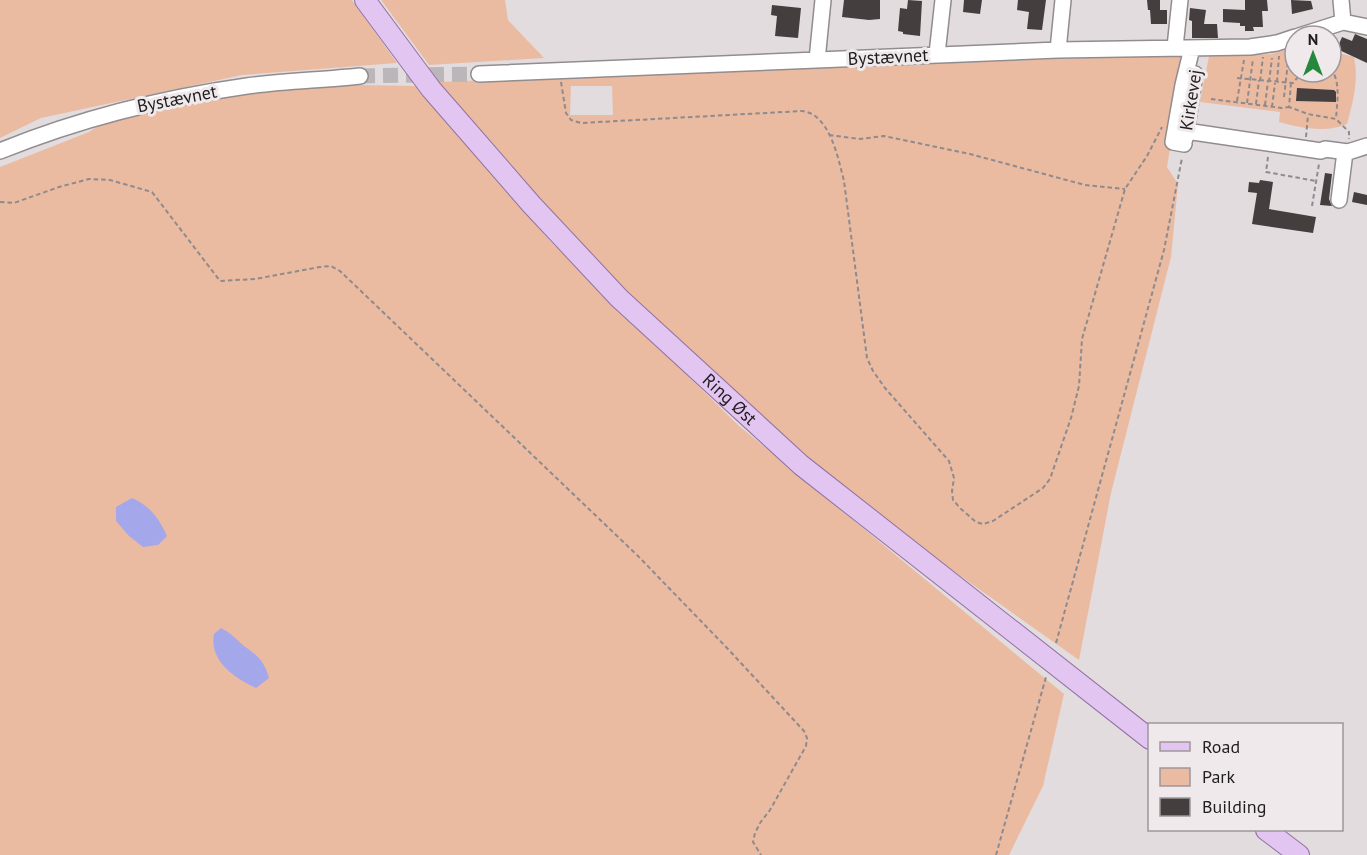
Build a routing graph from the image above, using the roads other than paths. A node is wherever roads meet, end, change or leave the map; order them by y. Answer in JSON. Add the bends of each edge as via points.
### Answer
{"nodes":[{"id":1,"x":365,"y":0,"type":"edge"},
{"id":2,"x":824,"y":0,"type":"edge"},
{"id":3,"x":943,"y":0,"type":"edge"},
{"id":4,"x":1064,"y":0,"type":"edge"},
{"id":5,"x":1180,"y":0,"type":"edge"},
{"id":6,"x":1341,"y":0,"type":"edge"},
{"id":7,"x":1343,"y":22,"type":"junction"},
{"id":8,"x":1338,"y":24,"type":"edge"},
{"id":9,"x":1367,"y":27,"type":"edge"},
{"id":10,"x":1283,"y":42,"type":"edge"},
{"id":11,"x":1174,"y":47,"type":"junction"},
{"id":12,"x":1196,"y":49,"type":"junction"},
{"id":13,"x":1058,"y":50,"type":"junction"},
{"id":14,"x":937,"y":54,"type":"junction"},
{"id":15,"x":816,"y":60,"type":"junction"},
{"id":16,"x":479,"y":74,"type":"tunnel mouth"},
{"id":17,"x":360,"y":76,"type":"tunnel mouth"},
{"id":18,"x":1367,"y":146,"type":"edge"},
{"id":19,"x":0,"y":151,"type":"edge"},
{"id":20,"x":1346,"y":152,"type":"junction"},
{"id":21,"x":1339,"y":200,"type":"dead end"},
{"id":22,"x":1148,"y":738,"type":"edge"},
{"id":23,"x":1267,"y":831,"type":"edge"},
{"id":24,"x":1299,"y":855,"type":"edge"}],
"edges":[{"from":1,"to":22,"type":"main road","name":"Ring Øst","via":[[431,88],[619,298],[801,465]]},
{"from":2,"to":15,"type":"street"},
{"from":3,"to":14,"type":"street"},
{"from":4,"to":13,"type":"street"},
{"from":5,"to":11,"type":"street"},
{"from":6,"to":7,"type":"street"},
{"from":7,"to":8,"type":"street","name":"Bystævnet"},
{"from":7,"to":9,"type":"street","name":"Bystævnet"},
{"from":10,"to":12,"type":"street","name":"Bystævnet"},
{"from":11,"to":12,"type":"street","name":"Bystævnet"},
{"from":11,"to":13,"type":"street","name":"Bystævnet"},
{"from":12,"to":20,"type":"street","via":[[1181,93],[1173,142],[1269,143]]},
{"from":13,"to":14,"type":"street","name":"Bystævnet"},
{"from":14,"to":15,"type":"street","name":"Bystævnet"},
{"from":15,"to":16,"type":"street","name":"Bystævnet"},
{"from":17,"to":19,"type":"street","name":"Bystævnet","via":[[185,96],[110,113]]},
{"from":18,"to":20,"type":"street"},
{"from":20,"to":21,"type":"street"},
{"from":23,"to":24,"type":"main road"}]}
